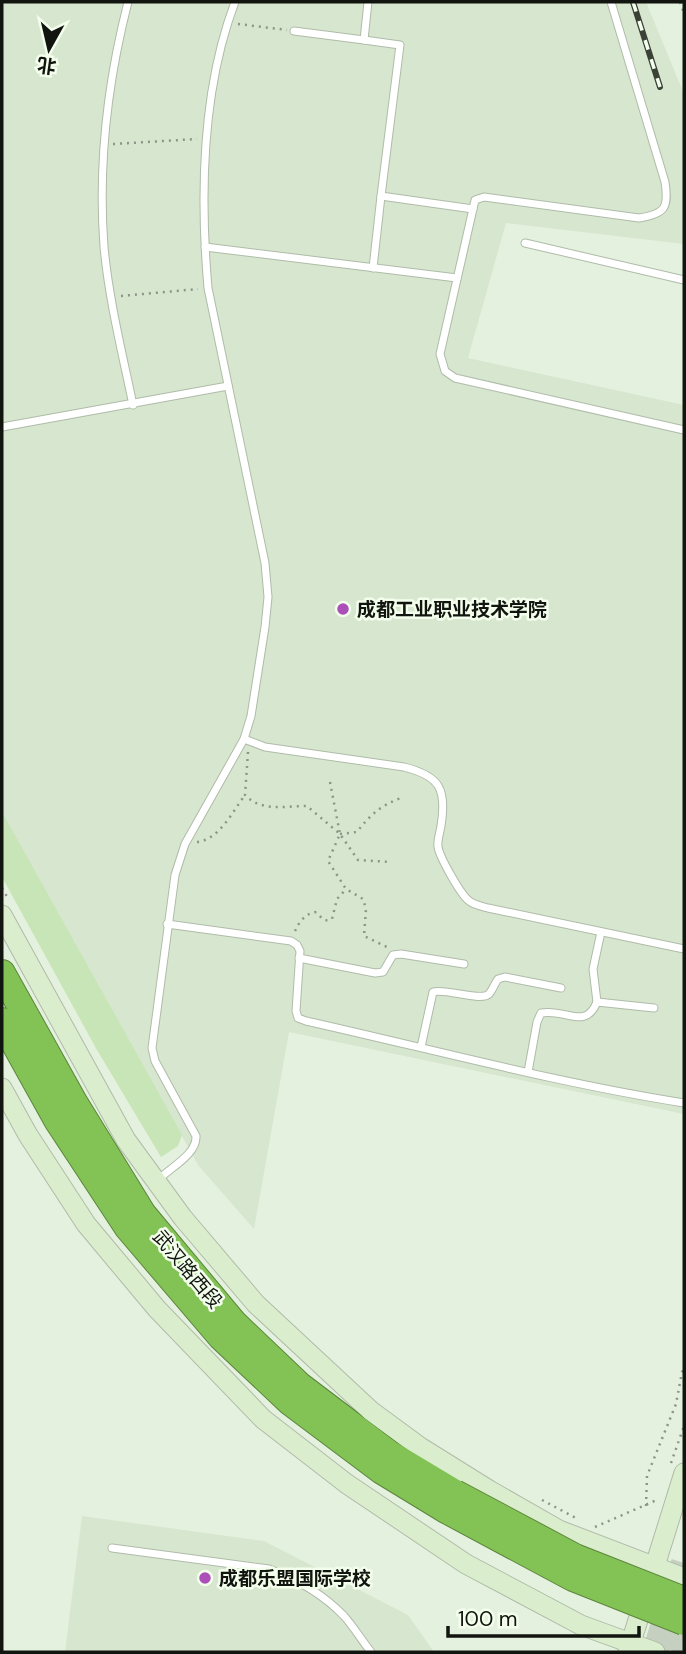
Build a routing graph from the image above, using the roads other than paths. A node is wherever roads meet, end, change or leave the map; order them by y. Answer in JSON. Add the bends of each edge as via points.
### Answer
{"nodes":[{"id":1,"x":128,"y":2,"type":"edge"},
{"id":2,"x":235,"y":2,"type":"edge"},
{"id":3,"x":368,"y":2,"type":"edge"},
{"id":4,"x":611,"y":2,"type":"edge"},
{"id":5,"x":293,"y":31,"type":"road end"},
{"id":6,"x":363,"y":40,"type":"junction"},
{"id":7,"x":381,"y":195,"type":"junction"},
{"id":8,"x":473,"y":209,"type":"junction"},
{"id":9,"x":526,"y":243,"type":"dead end"},
{"id":10,"x":205,"y":247,"type":"junction"},
{"id":11,"x":373,"y":268,"type":"junction"},
{"id":12,"x":457,"y":278,"type":"junction"},
{"id":13,"x":684,"y":280,"type":"edge"},
{"id":14,"x":228,"y":386,"type":"junction"},
{"id":15,"x":133,"y":405,"type":"junction"},
{"id":16,"x":2,"y":428,"type":"edge"},
{"id":17,"x":684,"y":430,"type":"edge"},
{"id":18,"x":244,"y":739,"type":"junction"},
{"id":19,"x":5,"y":907,"type":"edge"},
{"id":20,"x":167,"y":924,"type":"junction"},
{"id":21,"x":601,"y":932,"type":"junction"},
{"id":22,"x":684,"y":949,"type":"edge"},
{"id":23,"x":299,"y":958,"type":"junction"},
{"id":24,"x":464,"y":964,"type":"dead end"},
{"id":25,"x":2,"y":973,"type":"edge"},
{"id":26,"x":561,"y":988,"type":"dead end"},
{"id":27,"x":597,"y":1002,"type":"junction"},
{"id":28,"x":654,"y":1008,"type":"dead end"},
{"id":29,"x":2,"y":1021,"type":"edge"},
{"id":30,"x":421,"y":1047,"type":"junction"},
{"id":31,"x":528,"y":1072,"type":"junction"},
{"id":32,"x":2,"y":1088,"type":"edge"},
{"id":33,"x":684,"y":1103,"type":"edge"},
{"id":34,"x":157,"y":1181,"type":"junction"},
{"id":35,"x":678,"y":1468,"type":"edge"},
{"id":36,"x":675,"y":1493,"type":"edge"},
{"id":37,"x":450,"y":1502,"type":"junction"},
{"id":38,"x":112,"y":1548,"type":"dead end"},
{"id":39,"x":655,"y":1568,"type":"junction"},
{"id":40,"x":684,"y":1578,"type":"edge"},
{"id":41,"x":684,"y":1600,"type":"edge"},
{"id":42,"x":684,"y":1622,"type":"edge"},
{"id":43,"x":629,"y":1648,"type":"edge"},
{"id":44,"x":371,"y":1652,"type":"edge"},
{"id":45,"x":655,"y":1652,"type":"edge"}],
"edges":[{"from":1,"to":15,"type":"lane","via":[[114,64],[106,145],[104,246]]},
{"from":2,"to":10,"type":"lane","via":[[216,68],[207,138]]},
{"from":3,"to":6,"type":"lane"},
{"from":4,"to":8,"type":"lane","via":[[665,182],[668,199],[664,210],[639,218],[484,197],[475,200]]},
{"from":5,"to":6,"type":"lane"},
{"from":6,"to":7,"type":"lane","via":[[400,45]]},
{"from":7,"to":8,"type":"lane"},
{"from":7,"to":11,"type":"lane"},
{"from":8,"to":12,"type":"lane"},
{"from":9,"to":13,"type":"lane"},
{"from":10,"to":11,"type":"lane"},
{"from":10,"to":14,"type":"lane","via":[[208,288]]},
{"from":11,"to":12,"type":"lane"},
{"from":12,"to":17,"type":"lane","via":[[440,354],[445,372]]},
{"from":14,"to":15,"type":"lane"},
{"from":14,"to":18,"type":"lane","via":[[268,597],[258,681]]},
{"from":15,"to":16,"type":"lane"},
{"from":18,"to":20,"type":"lane","via":[[185,844]]},
{"from":18,"to":21,"type":"lane","via":[[265,747],[422,771],[442,790],[438,848],[469,901]]},
{"from":19,"to":34,"type":"main road","via":[[126,1140]]},
{"from":20,"to":23,"type":"lane","via":[[291,942],[297,945]]},
{"from":20,"to":34,"type":"lane","via":[[152,1048],[196,1143]]},
{"from":21,"to":22,"type":"lane"},
{"from":21,"to":27,"type":"lane","via":[[593,969]]},
{"from":23,"to":24,"type":"lane","via":[[375,973],[383,972],[393,955],[401,954]]},
{"from":23,"to":30,"type":"lane","via":[[298,1018]]},
{"from":25,"to":37,"type":"highway","name":"武汉路西段","via":[[143,1214],[233,1323],[299,1384]]},
{"from":26,"to":30,"type":"lane","via":[[505,977],[481,997],[433,992]]},
{"from":27,"to":28,"type":"lane"},
{"from":27,"to":31,"type":"lane","via":[[586,1018],[541,1013]]},
{"from":29,"to":37,"type":"highway","name":"武汉路西段","via":[[57,1120],[128,1228],[221,1337],[290,1402],[383,1471]]},
{"from":30,"to":31,"type":"lane"},
{"from":31,"to":33,"type":"lane"},
{"from":32,"to":43,"type":"main road","via":[[86,1224],[157,1309],[263,1419],[347,1484],[467,1564]]},
{"from":34,"to":39,"type":"main road","via":[[256,1304],[372,1411],[420,1447],[547,1523]]},
{"from":35,"to":36,"type":"main road"},
{"from":36,"to":39,"type":"main road"},
{"from":37,"to":41,"type":"highway","bridge":true},
{"from":37,"to":42,"type":"highway","bridge":true,"via":[[573,1578]]},
{"from":38,"to":44,"type":"lane","via":[[269,1569],[289,1577],[345,1617]]},
{"from":39,"to":40,"type":"main road"},
{"from":39,"to":43,"type":"main road"},
{"from":43,"to":45,"type":"main road"}]}
